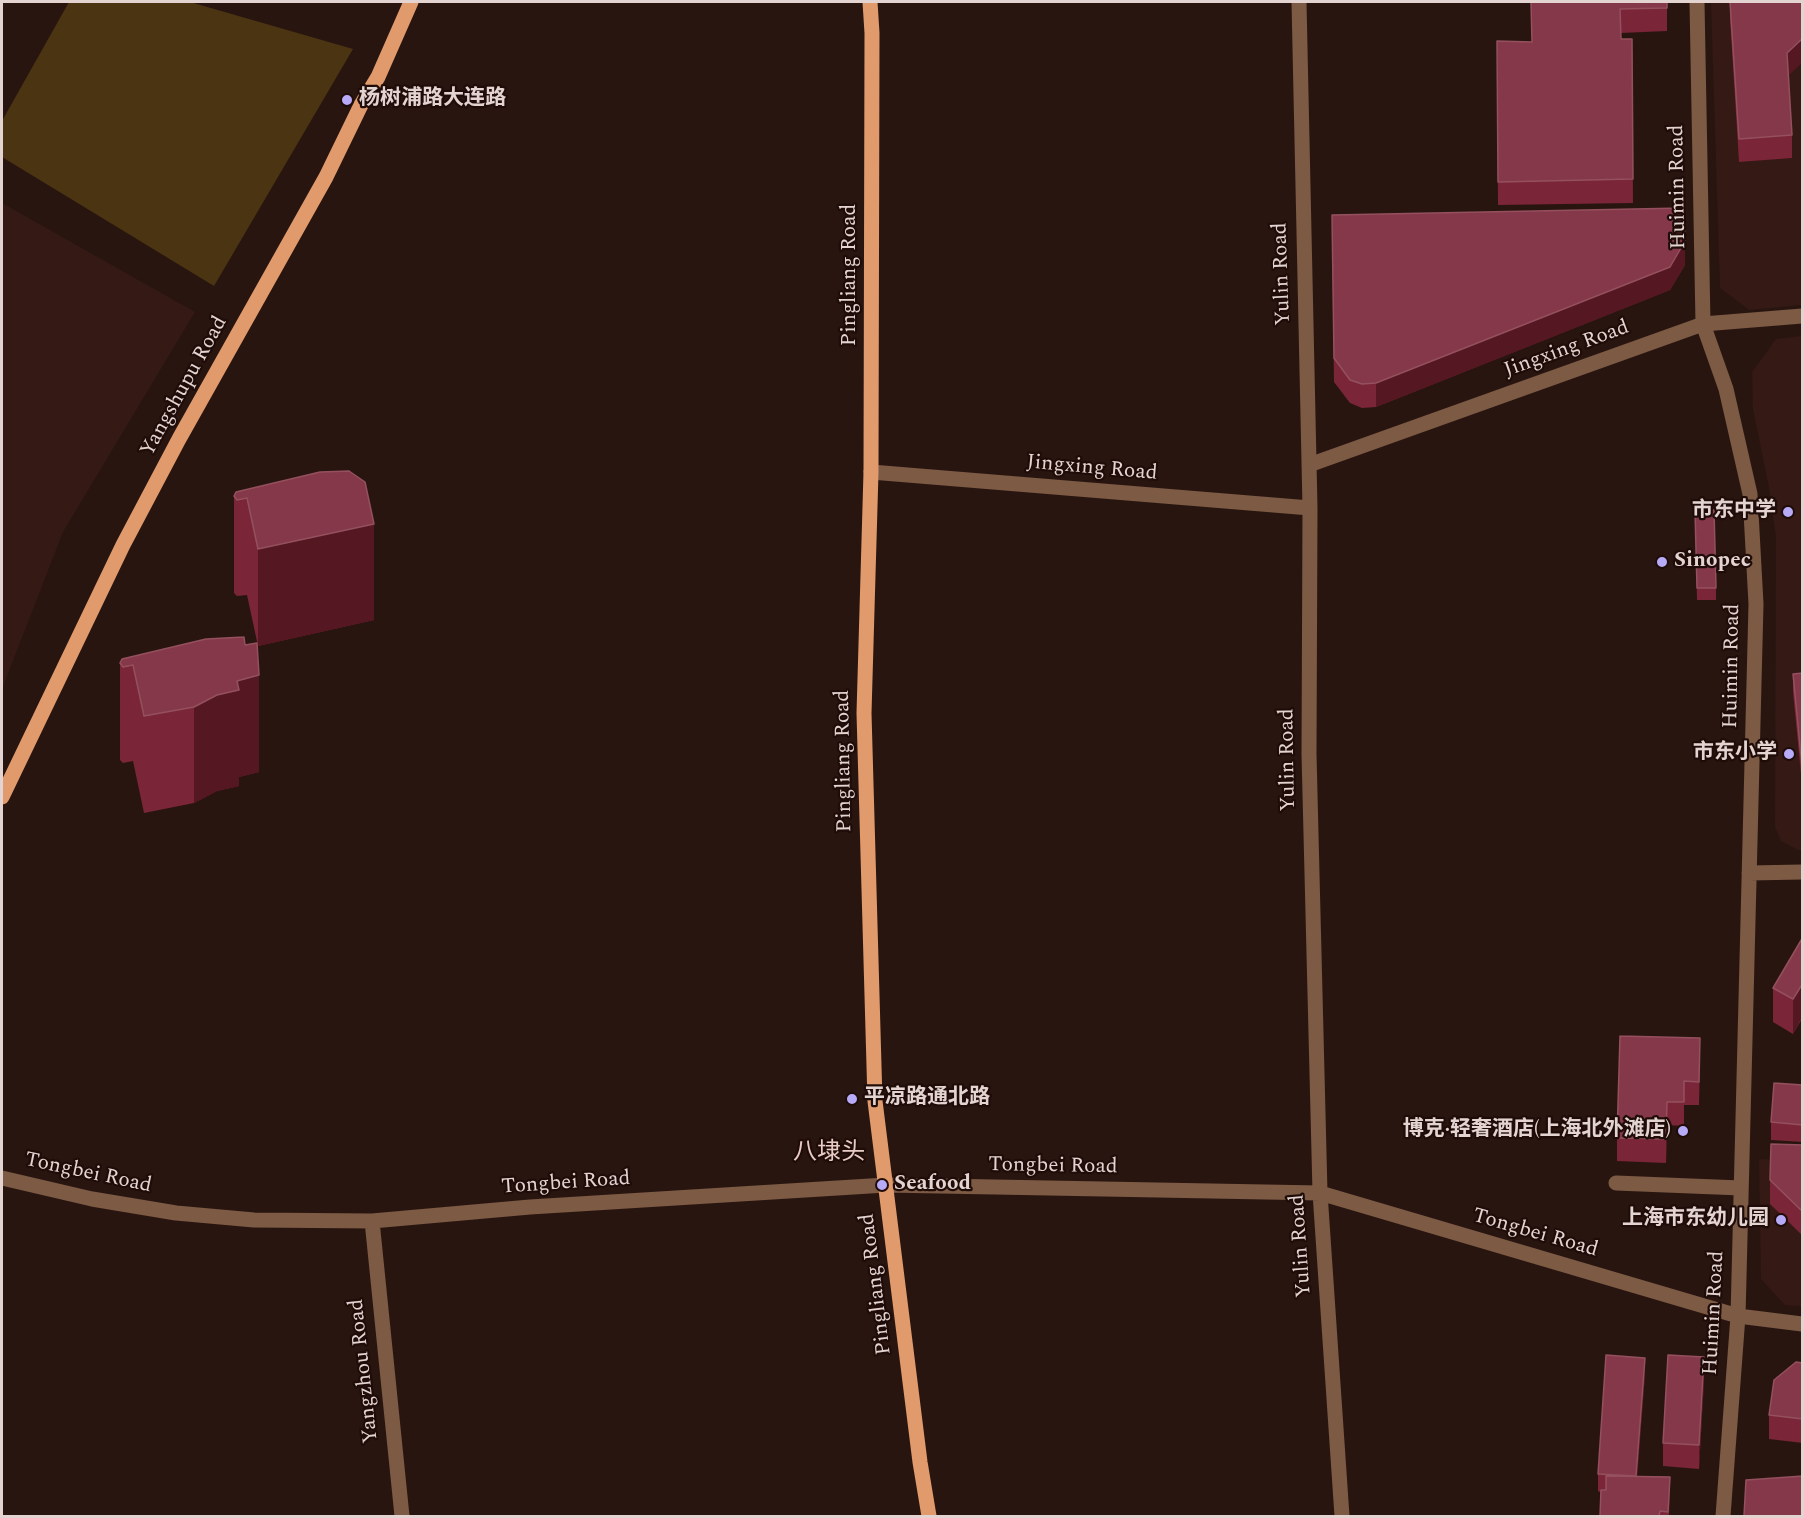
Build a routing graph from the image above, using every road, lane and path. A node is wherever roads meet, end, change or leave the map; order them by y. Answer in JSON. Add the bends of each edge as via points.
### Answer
{"nodes":[{"id":1,"x":411,"y":2,"type":"edge"},
{"id":2,"x":870,"y":2,"type":"edge"},
{"id":3,"x":1299,"y":2,"type":"edge"},
{"id":4,"x":1697,"y":2,"type":"edge"},
{"id":5,"x":1803,"y":316,"type":"edge"},
{"id":6,"x":1703,"y":324,"type":"junction"},
{"id":7,"x":1309,"y":465,"type":"junction"},
{"id":8,"x":871,"y":472,"type":"junction"},
{"id":9,"x":1310,"y":508,"type":"junction"},
{"id":10,"x":2,"y":797,"type":"edge"},
{"id":11,"x":1803,"y":872,"type":"edge"},
{"id":12,"x":1749,"y":873,"type":"junction"},
{"id":13,"x":2,"y":1178,"type":"edge"},
{"id":14,"x":1616,"y":1183,"type":"dead end"},
{"id":15,"x":886,"y":1185,"type":"junction"},
{"id":16,"x":1741,"y":1188,"type":"junction"},
{"id":17,"x":1320,"y":1193,"type":"junction"},
{"id":18,"x":372,"y":1221,"type":"junction"},
{"id":19,"x":1738,"y":1316,"type":"junction"},
{"id":20,"x":1803,"y":1324,"type":"edge"},
{"id":21,"x":402,"y":1516,"type":"edge"},
{"id":22,"x":929,"y":1516,"type":"edge"},
{"id":23,"x":1342,"y":1516,"type":"edge"},
{"id":24,"x":1723,"y":1516,"type":"edge"}],
"edges":[{"from":1,"to":10,"type":"main road","name":"Yangshupu Road","via":[[378,77],[326,177],[123,545]]},
{"from":2,"to":8,"type":"main road","name":"Pingliang Road"},
{"from":3,"to":7,"type":"street","name":"Yulin Road"},
{"from":4,"to":6,"type":"street","name":"Huimin Road"},
{"from":5,"to":6,"type":"street","name":"Jingxing Road"},
{"from":6,"to":7,"type":"street","name":"Jingxing Road"},
{"from":6,"to":12,"type":"street","name":"Huimin Road","via":[[1726,389],[1750,494],[1755,604]]},
{"from":7,"to":9,"type":"street","name":"Yulin Road"},
{"from":8,"to":9,"type":"street","name":"Jingxing Road"},
{"from":8,"to":15,"type":"main road","name":"Pingliang Road","via":[[864,713],[866,813],[875,1101]]},
{"from":9,"to":17,"type":"street","name":"Yulin Road","via":[[1309,754]]},
{"from":11,"to":12,"type":"street"},
{"from":12,"to":16,"type":"street","name":"Huimin Road"},
{"from":13,"to":18,"type":"street","name":"Tongbei Road","via":[[176,1213],[254,1220]]},
{"from":14,"to":16,"type":"street"},
{"from":15,"to":17,"type":"street","name":"Tongbei Road"},
{"from":15,"to":18,"type":"street","name":"Tongbei Road"},
{"from":15,"to":22,"type":"main road","name":"Pingliang Road"},
{"from":16,"to":19,"type":"street","name":"Huimin Road"},
{"from":17,"to":19,"type":"street","name":"Tongbei Road"},
{"from":17,"to":23,"type":"street","name":"Yulin Road"},
{"from":18,"to":21,"type":"street","name":"Yangzhou Road"},
{"from":19,"to":20,"type":"street","name":"Tongbei Road"},
{"from":19,"to":24,"type":"street","name":"Huimin Road"}]}
